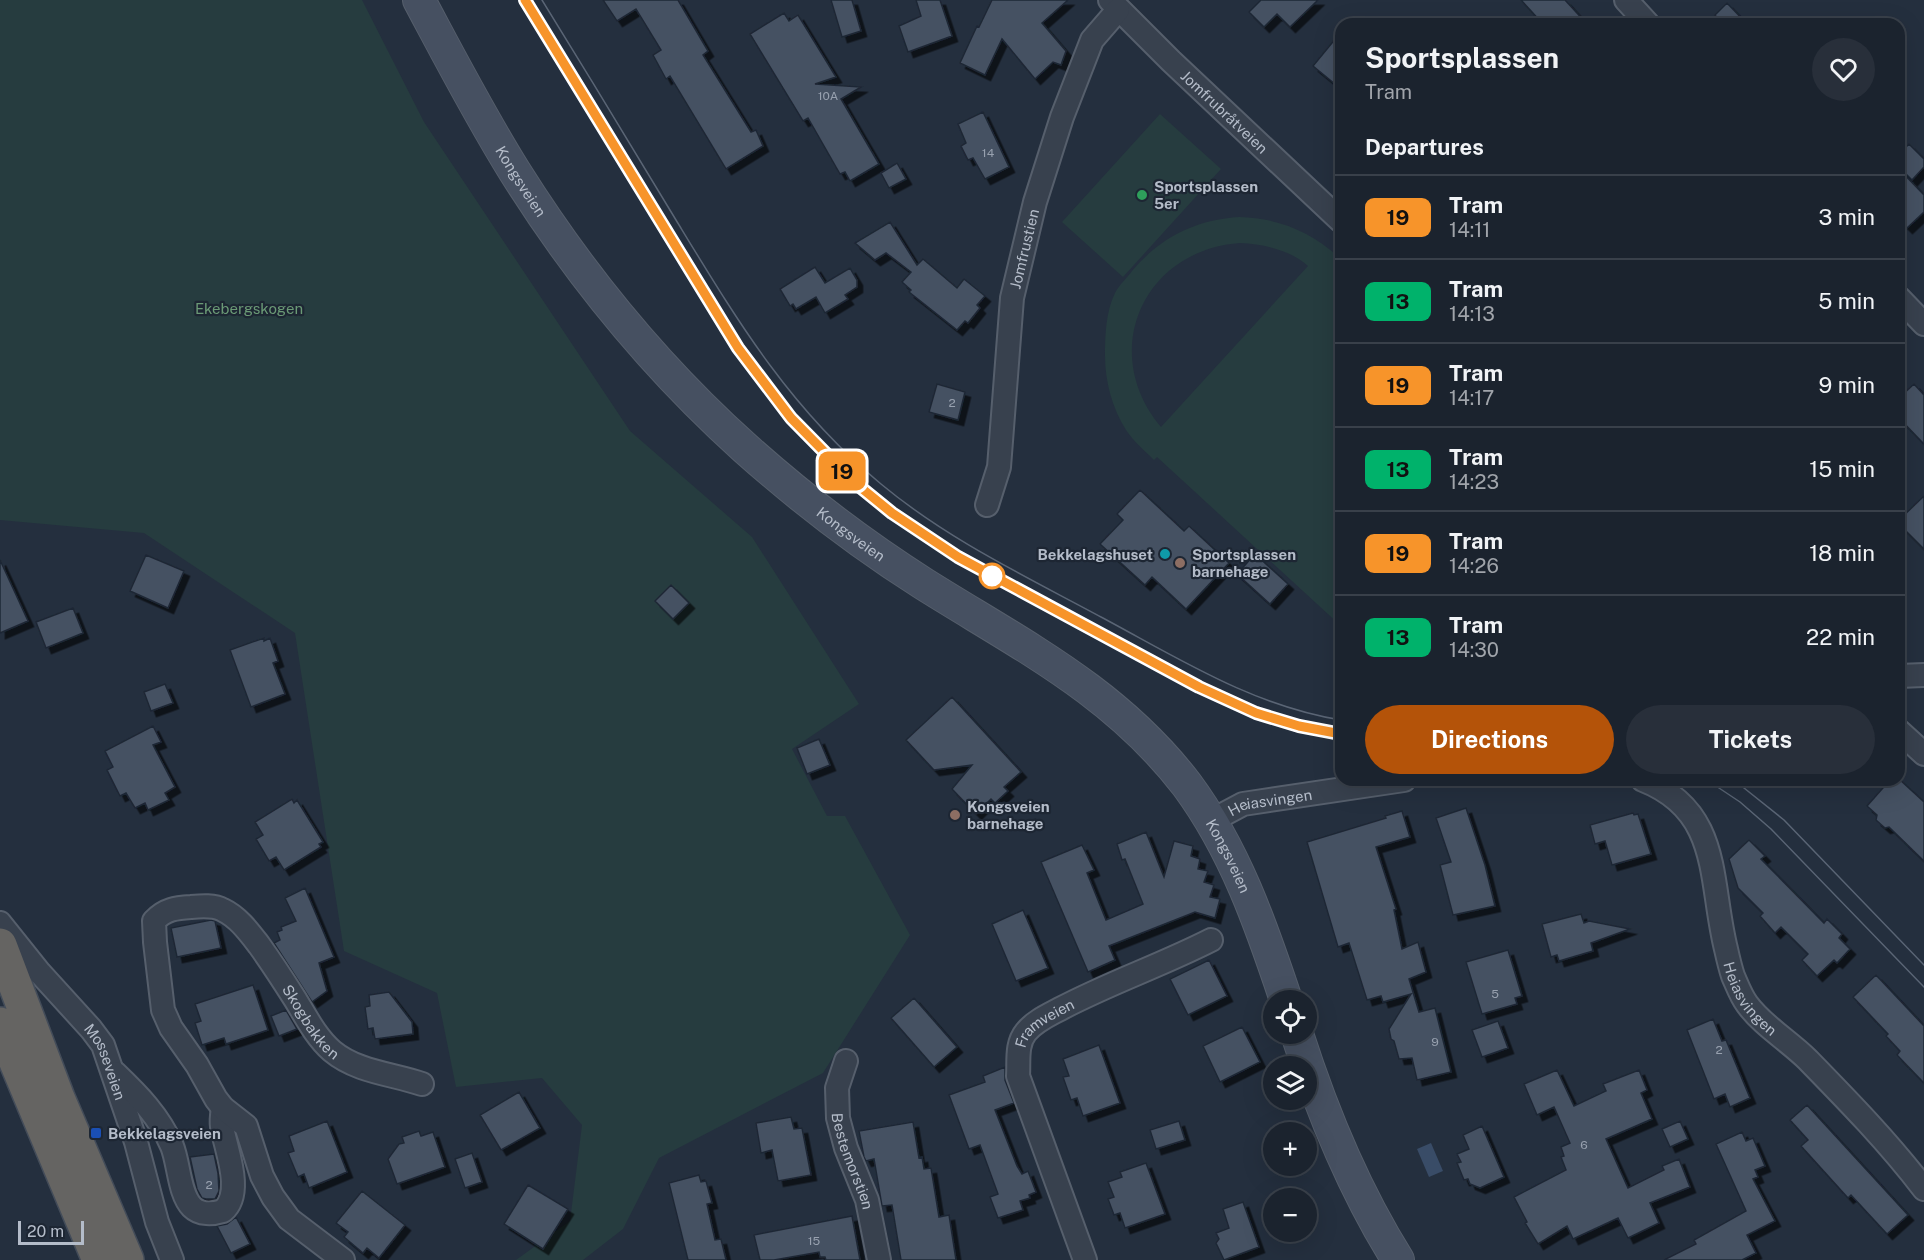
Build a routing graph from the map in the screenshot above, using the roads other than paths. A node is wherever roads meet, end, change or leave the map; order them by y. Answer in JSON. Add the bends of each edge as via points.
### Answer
{"nodes":[{"id":1,"x":419,"y":0,"type":"edge"},
{"id":2,"x":1626,"y":0,"type":"edge"},
{"id":3,"x":1114,"y":5,"type":"edge"},
{"id":4,"x":1642,"y":18,"type":"edge"},
{"id":5,"x":1335,"y":215,"type":"edge"},
{"id":6,"x":1905,"y":304,"type":"edge"},
{"id":7,"x":1924,"y":324,"type":"edge"},
{"id":8,"x":987,"y":506,"type":"dead end"},
{"id":9,"x":1924,"y":675,"type":"edge"},
{"id":10,"x":1905,"y":676,"type":"edge"},
{"id":11,"x":1905,"y":737,"type":"edge"},
{"id":12,"x":1924,"y":754,"type":"edge"},
{"id":13,"x":1364,"y":786,"type":"edge"},
{"id":14,"x":1655,"y":786,"type":"edge"},
{"id":15,"x":1211,"y":821,"type":"junction"},
{"id":16,"x":0,"y":923,"type":"edge"},
{"id":17,"x":1211,"y":940,"type":"dead end"},
{"id":18,"x":0,"y":945,"type":"edge"},
{"id":19,"x":1282,"y":990,"type":"edge"},
{"id":20,"x":0,"y":1024,"type":"edge"},
{"id":21,"x":1300,"y":1044,"type":"edge"},
{"id":22,"x":846,"y":1061,"type":"dead end"},
{"id":23,"x":112,"y":1070,"type":"junction"},
{"id":24,"x":422,"y":1084,"type":"dead end"},
{"id":25,"x":223,"y":1108,"type":"junction"},
{"id":26,"x":1924,"y":1189,"type":"edge"},
{"id":27,"x":99,"y":1260,"type":"edge"},
{"id":28,"x":128,"y":1260,"type":"edge"},
{"id":29,"x":172,"y":1260,"type":"edge"},
{"id":30,"x":343,"y":1260,"type":"edge"},
{"id":31,"x":879,"y":1260,"type":"edge"},
{"id":32,"x":1086,"y":1260,"type":"edge"},
{"id":33,"x":1398,"y":1260,"type":"edge"}],
"edges":[{"from":1,"to":15,"type":"main road","name":"Kongsveien","via":[[500,146],[546,219],[613,309],[686,391],[765,466],[849,532],[1112,706],[1164,757]]},
{"from":2,"to":4,"type":"street"},
{"from":3,"to":5,"type":"street","name":"Jomfrubråtveien"},
{"from":3,"to":8,"type":"street","name":"Jomfrustien","via":[[1092,40],[1062,117],[1017,268],[1009,315],[999,467]]},
{"from":6,"to":7,"type":"street"},
{"from":9,"to":10,"type":"street"},
{"from":11,"to":12,"type":"street"},
{"from":13,"to":15,"type":"street","name":"Heiasvingen","via":[[1249,803]]},
{"from":14,"to":26,"type":"street","name":"Heiasvingen","via":[[1688,809],[1698,824],[1707,847],[1732,973],[1747,1003],[1862,1116]]},
{"from":15,"to":19,"type":"main road","name":"Kongsveien","via":[[1248,893]]},
{"from":16,"to":23,"type":"street","name":"Mosseveien","via":[[91,1029],[103,1045]]},
{"from":17,"to":32,"type":"street","name":"Framveien","via":[[1048,1015],[1026,1032],[1019,1044],[1018,1076]]},
{"from":18,"to":28,"type":"highway","via":[[58,1098]]},
{"from":20,"to":27,"type":"highway"},
{"from":21,"to":33,"type":"main road","via":[[1341,1152]]},
{"from":22,"to":31,"type":"street","name":"Bestemorstien","via":[[836,1096],[840,1128],[867,1200]]},
{"from":23,"to":25,"type":"street","via":[[163,1126],[186,1199],[204,1213],[223,1210],[232,1200],[232,1174],[221,1124]]},
{"from":23,"to":29,"type":"street","name":"Mosseveien"},
{"from":24,"to":25,"type":"street","name":"Skogbakken","via":[[356,1065],[334,1053],[323,1043],[279,973],[239,921],[216,907],[171,909],[154,921],[163,1010]]},
{"from":25,"to":30,"type":"street","via":[[246,1126],[262,1176],[290,1219]]}]}
